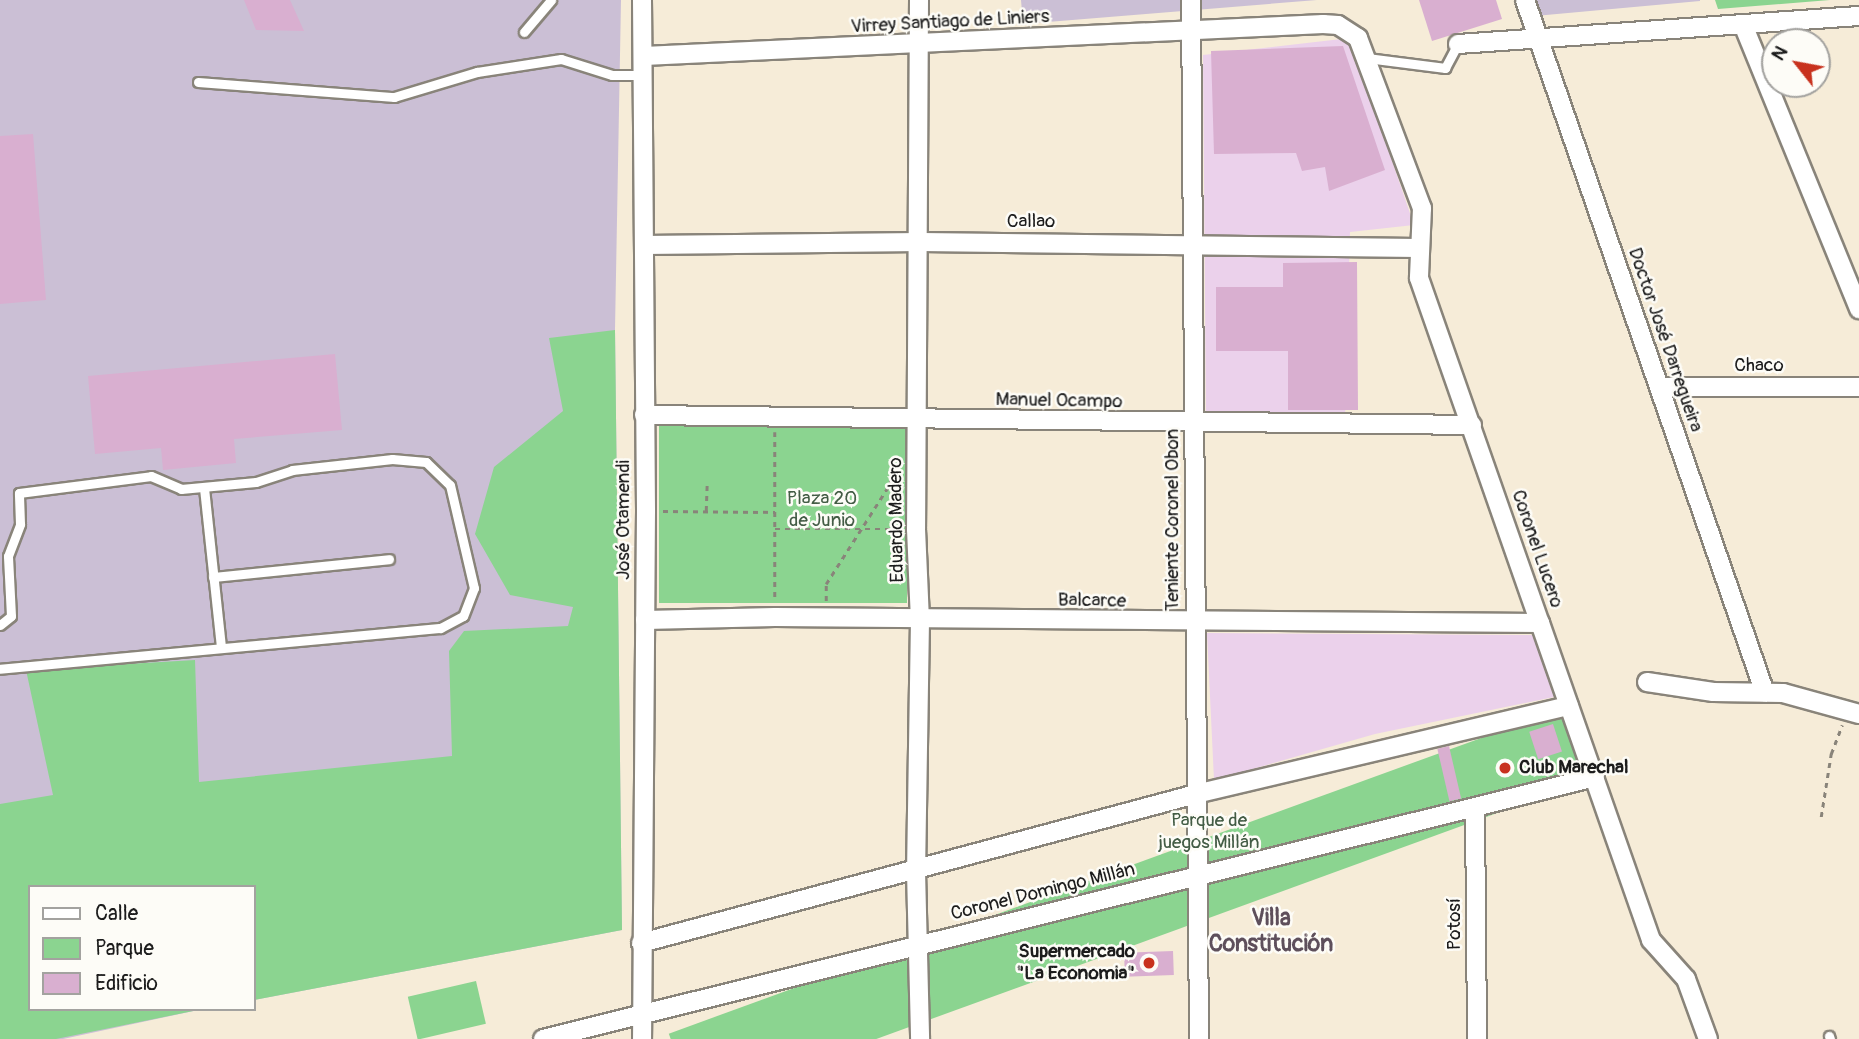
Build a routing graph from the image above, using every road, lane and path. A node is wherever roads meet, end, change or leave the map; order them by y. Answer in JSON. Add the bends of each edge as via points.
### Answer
{"nodes":[{"id":1,"x":551,"y":0,"type":"edge"},
{"id":2,"x":642,"y":0,"type":"edge"},
{"id":3,"x":919,"y":0,"type":"edge"},
{"id":4,"x":1191,"y":0,"type":"edge"},
{"id":5,"x":1525,"y":0,"type":"edge"},
{"id":6,"x":1859,"y":16,"type":"edge"},
{"id":7,"x":1744,"y":27,"type":"junction"},
{"id":8,"x":1191,"y":31,"type":"junction"},
{"id":9,"x":524,"y":32,"type":"dead end"},
{"id":10,"x":1539,"y":40,"type":"junction"},
{"id":11,"x":1458,"y":44,"type":"joint"},
{"id":12,"x":920,"y":45,"type":"junction"},
{"id":13,"x":644,"y":56,"type":"junction"},
{"id":14,"x":1367,"y":58,"type":"junction"},
{"id":15,"x":644,"y":75,"type":"junction"},
{"id":16,"x":198,"y":82,"type":"dead end"},
{"id":17,"x":921,"y":242,"type":"junction"},
{"id":18,"x":1193,"y":244,"type":"junction"},
{"id":19,"x":644,"y":245,"type":"junction"},
{"id":20,"x":1418,"y":248,"type":"junction"},
{"id":21,"x":1859,"y":309,"type":"edge"},
{"id":22,"x":1659,"y":387,"type":"junction"},
{"id":23,"x":1859,"y":387,"type":"edge"},
{"id":24,"x":644,"y":415,"type":"junction"},
{"id":25,"x":775,"y":418,"type":"junction"},
{"id":26,"x":1193,"y":425,"type":"junction"},
{"id":27,"x":1472,"y":425,"type":"junction"},
{"id":28,"x":917,"y":426,"type":"junction"},
{"id":29,"x":707,"y":484,"type":"dead end"},
{"id":30,"x":204,"y":488,"type":"junction"},
{"id":31,"x":646,"y":511,"type":"junction"},
{"id":32,"x":706,"y":511,"type":"junction"},
{"id":33,"x":775,"y":512,"type":"junction"},
{"id":34,"x":775,"y":529,"type":"junction"},
{"id":35,"x":858,"y":529,"type":"junction"},
{"id":36,"x":916,"y":529,"type":"junction"},
{"id":37,"x":389,"y":559,"type":"dead end"},
{"id":38,"x":4,"y":575,"type":"edge"},
{"id":39,"x":213,"y":577,"type":"junction"},
{"id":40,"x":775,"y":617,"type":"junction"},
{"id":41,"x":826,"y":619,"type":"junction"},
{"id":42,"x":645,"y":620,"type":"junction"},
{"id":43,"x":920,"y":620,"type":"junction"},
{"id":44,"x":1540,"y":623,"type":"junction"},
{"id":45,"x":1194,"y":624,"type":"junction"},
{"id":46,"x":0,"y":625,"type":"edge"},
{"id":47,"x":221,"y":647,"type":"junction"},
{"id":48,"x":0,"y":669,"type":"edge"},
{"id":49,"x":1647,"y":682,"type":"dead end"},
{"id":50,"x":1766,"y":693,"type":"junction"},
{"id":51,"x":1569,"y":706,"type":"junction"},
{"id":52,"x":1854,"y":712,"type":"edge"},
{"id":53,"x":1595,"y":778,"type":"junction"},
{"id":54,"x":1196,"y":794,"type":"junction"},
{"id":55,"x":1475,"y":808,"type":"junction"},
{"id":56,"x":1821,"y":817,"type":"dead end"},
{"id":57,"x":916,"y":871,"type":"junction"},
{"id":58,"x":1198,"y":876,"type":"junction"},
{"id":59,"x":641,"y":943,"type":"junction"},
{"id":60,"x":918,"y":944,"type":"junction"},
{"id":61,"x":643,"y":1014,"type":"junction"},
{"id":62,"x":543,"y":1039,"type":"edge"},
{"id":63,"x":642,"y":1039,"type":"edge"},
{"id":64,"x":919,"y":1039,"type":"edge"},
{"id":65,"x":1199,"y":1039,"type":"edge"},
{"id":66,"x":1477,"y":1039,"type":"edge"},
{"id":67,"x":1708,"y":1039,"type":"edge"}],
"edges":[{"from":1,"to":9,"type":"lane"},
{"from":2,"to":13,"type":"street","name":"José Otamendi"},
{"from":3,"to":12,"type":"street","name":"Eduardo Madero"},
{"from":4,"to":8,"type":"street","name":"Teniente Coronel Obon"},
{"from":5,"to":10,"type":"street","name":"Doctor José Darregueira"},
{"from":6,"to":7,"type":"street"},
{"from":7,"to":10,"type":"street"},
{"from":7,"to":21,"type":"street"},
{"from":8,"to":12,"type":"street","name":"Virrey Santiago de Liniers"},
{"from":8,"to":14,"type":"street","name":"Virrey Santiago de Liniers","via":[[1338,25],[1357,38]]},
{"from":8,"to":18,"type":"street","name":"Teniente Coronel Obon"},
{"from":10,"to":11,"type":"street"},
{"from":10,"to":22,"type":"street","name":"Doctor José Darregueira"},
{"from":11,"to":14,"type":"lane","via":[[1445,68]]},
{"from":12,"to":13,"type":"street","name":"Virrey Santiago de Liniers"},
{"from":12,"to":17,"type":"street","name":"Eduardo Madero"},
{"from":13,"to":15,"type":"street","name":"José Otamendi"},
{"from":14,"to":20,"type":"street","name":"Coronel Lucero","via":[[1422,208]]},
{"from":15,"to":16,"type":"lane","via":[[612,75],[561,59],[477,72],[394,97]]},
{"from":15,"to":19,"type":"street","name":"José Otamendi"},
{"from":17,"to":18,"type":"street","name":"Callao"},
{"from":17,"to":19,"type":"street","name":"Callao"},
{"from":17,"to":28,"type":"street","name":"Eduardo Madero"},
{"from":18,"to":20,"type":"street","name":"Callao"},
{"from":18,"to":26,"type":"street","name":"Teniente Coronel Obon"},
{"from":19,"to":24,"type":"street","name":"José Otamendi"},
{"from":20,"to":27,"type":"street","name":"Coronel Lucero","via":[[1419,278]]},
{"from":22,"to":23,"type":"street","name":"Chaco"},
{"from":22,"to":50,"type":"street","name":"Doctor José Darregueira"},
{"from":24,"to":25,"type":"street","name":"Manuel Ocampo"},
{"from":24,"to":31,"type":"street","name":"José Otamendi"},
{"from":25,"to":28,"type":"street","name":"Manuel Ocampo"},
{"from":25,"to":33,"type":"path"},
{"from":26,"to":27,"type":"street","name":"Manuel Ocampo"},
{"from":26,"to":28,"type":"street","name":"Manuel Ocampo"},
{"from":26,"to":45,"type":"street","name":"Teniente Coronel Obon"},
{"from":27,"to":44,"type":"street","name":"Coronel Lucero"},
{"from":28,"to":35,"type":"path","via":[[891,468],[890,484]]},
{"from":28,"to":36,"type":"street","name":"Eduardo Madero"},
{"from":29,"to":32,"type":"path"},
{"from":30,"to":38,"type":"lane","via":[[181,489],[151,476],[26,489],[18,500],[20,524]]},
{"from":30,"to":39,"type":"lane"},
{"from":30,"to":47,"type":"lane","via":[[256,482],[292,470],[392,459],[426,462],[450,485],[474,588],[463,616],[440,628]]},
{"from":31,"to":32,"type":"path"},
{"from":31,"to":42,"type":"street","name":"José Otamendi"},
{"from":32,"to":33,"type":"path"},
{"from":33,"to":34,"type":"path"},
{"from":34,"to":35,"type":"path"},
{"from":34,"to":40,"type":"path"},
{"from":35,"to":36,"type":"path"},
{"from":35,"to":41,"type":"path","via":[[826,583]]},
{"from":36,"to":43,"type":"street","name":"Eduardo Madero"},
{"from":37,"to":39,"type":"lane"},
{"from":38,"to":46,"type":"lane","via":[[11,616]]},
{"from":39,"to":47,"type":"lane"},
{"from":40,"to":41,"type":"street","name":"Balcarce"},
{"from":40,"to":42,"type":"street","name":"Balcarce"},
{"from":41,"to":43,"type":"street","name":"Balcarce"},
{"from":42,"to":59,"type":"street","name":"José Otamendi"},
{"from":43,"to":45,"type":"street","name":"Balcarce"},
{"from":43,"to":57,"type":"street","name":"Eduardo Madero"},
{"from":44,"to":45,"type":"street","name":"Balcarce"},
{"from":44,"to":51,"type":"street","name":"Coronel Lucero"},
{"from":45,"to":54,"type":"street","name":"Teniente Coronel Obon"},
{"from":47,"to":48,"type":"lane"},
{"from":49,"to":50,"type":"street","via":[[1713,692]]},
{"from":50,"to":52,"type":"street"},
{"from":51,"to":53,"type":"street","name":"Coronel Lucero"},
{"from":51,"to":54,"type":"street"},
{"from":52,"to":56,"type":"path","via":[[1831,754]]},
{"from":53,"to":55,"type":"street","name":"Coronel Domingo Millán"},
{"from":53,"to":67,"type":"street","name":"Coronel Lucero","via":[[1651,940],[1686,979]]},
{"from":54,"to":57,"type":"street"},
{"from":54,"to":58,"type":"street","name":"Teniente Coronel Obon"},
{"from":55,"to":58,"type":"street","name":"Coronel Domingo Millán"},
{"from":55,"to":66,"type":"street","name":"Potosí"},
{"from":57,"to":59,"type":"street"},
{"from":57,"to":60,"type":"street","name":"Eduardo Madero"},
{"from":58,"to":60,"type":"street","name":"Coronel Domingo Millán"},
{"from":58,"to":65,"type":"street","name":"Teniente Coronel Obon"},
{"from":59,"to":61,"type":"street","name":"José Otamendi"},
{"from":60,"to":61,"type":"street","name":"Coronel Domingo Millán"},
{"from":60,"to":64,"type":"street","name":"Eduardo Madero"},
{"from":61,"to":62,"type":"street","name":"Coronel Domingo Millán"},
{"from":61,"to":63,"type":"street","name":"José Otamendi"}]}
